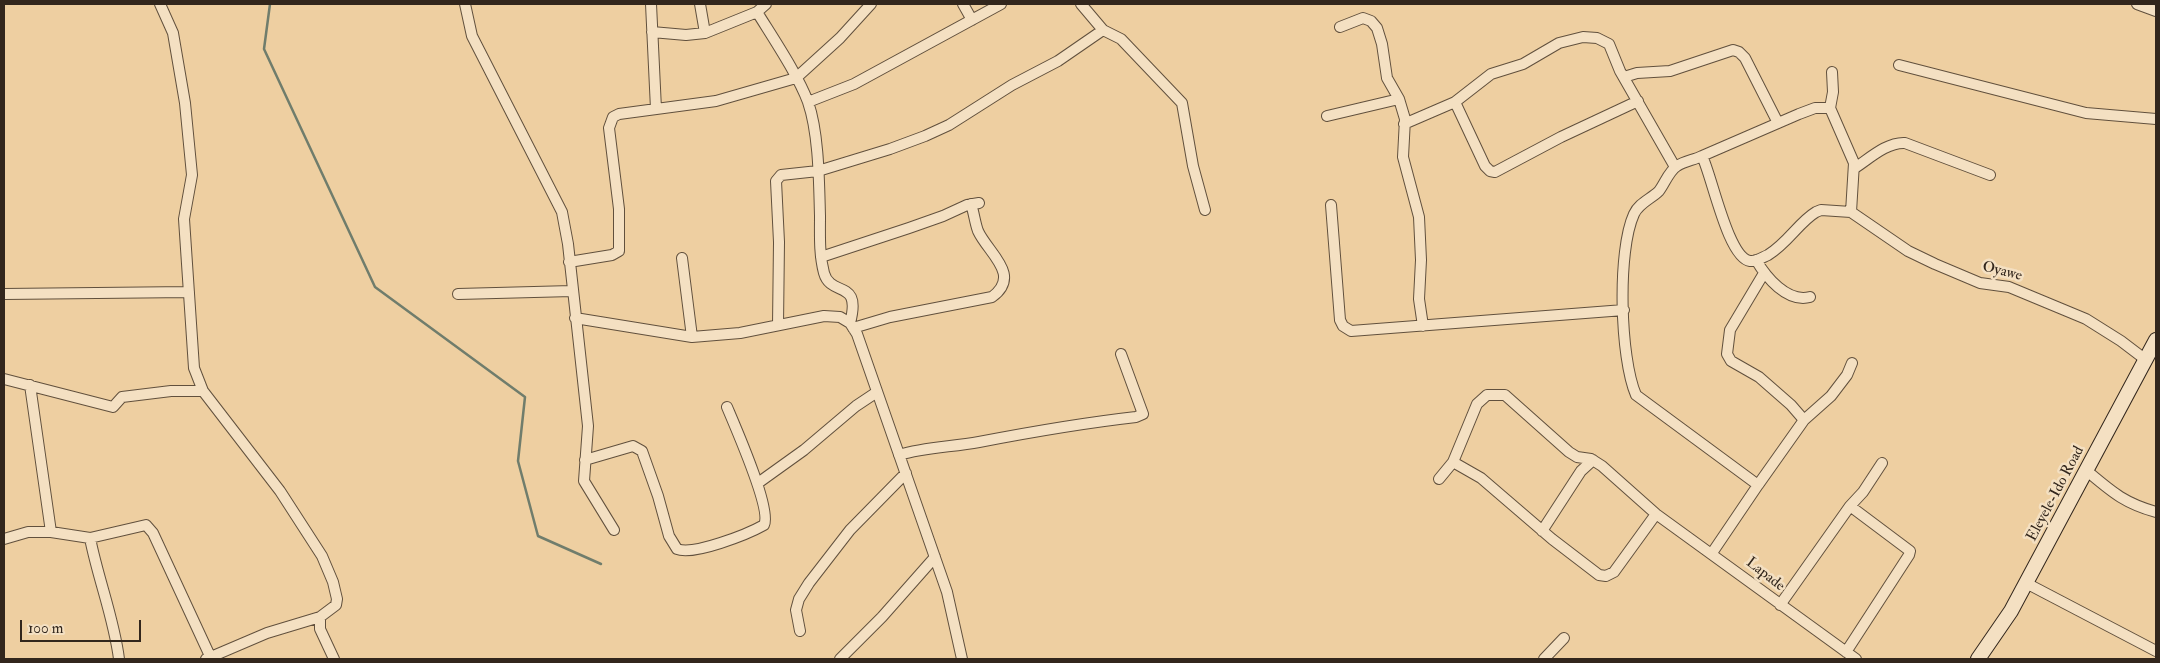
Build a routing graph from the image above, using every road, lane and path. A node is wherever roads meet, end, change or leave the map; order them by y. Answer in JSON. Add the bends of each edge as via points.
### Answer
{"nodes":[{"id":1,"x":160,"y":4,"type":"edge"},
{"id":2,"x":464,"y":4,"type":"edge"},
{"id":3,"x":651,"y":4,"type":"edge"},
{"id":4,"x":700,"y":4,"type":"edge"},
{"id":5,"x":766,"y":4,"type":"edge"},
{"id":6,"x":871,"y":4,"type":"edge"},
{"id":7,"x":963,"y":4,"type":"edge"},
{"id":8,"x":1001,"y":4,"type":"edge"},
{"id":9,"x":1081,"y":4,"type":"edge"},
{"id":10,"x":2137,"y":4,"type":"edge"},
{"id":11,"x":2156,"y":11,"type":"edge"},
{"id":12,"x":757,"y":12,"type":"junction"},
{"id":13,"x":972,"y":20,"type":"junction"},
{"id":14,"x":1340,"y":27,"type":"dead end"},
{"id":15,"x":1103,"y":30,"type":"junction"},
{"id":16,"x":652,"y":32,"type":"junction"},
{"id":17,"x":705,"y":33,"type":"junction"},
{"id":18,"x":1899,"y":66,"type":"dead end"},
{"id":19,"x":1832,"y":72,"type":"dead end"},
{"id":20,"x":1624,"y":77,"type":"junction"},
{"id":21,"x":796,"y":78,"type":"junction"},
{"id":22,"x":1399,"y":99,"type":"junction"},
{"id":23,"x":1638,"y":101,"type":"junction"},
{"id":24,"x":808,"y":102,"type":"junction"},
{"id":25,"x":1455,"y":102,"type":"junction"},
{"id":26,"x":1830,"y":108,"type":"junction"},
{"id":27,"x":656,"y":109,"type":"junction"},
{"id":28,"x":1327,"y":116,"type":"dead end"},
{"id":29,"x":2156,"y":119,"type":"edge"},
{"id":30,"x":1778,"y":123,"type":"junction"},
{"id":31,"x":1404,"y":124,"type":"junction"},
{"id":32,"x":1702,"y":156,"type":"junction"},
{"id":33,"x":1675,"y":167,"type":"junction"},
{"id":34,"x":1855,"y":168,"type":"junction"},
{"id":35,"x":818,"y":171,"type":"junction"},
{"id":36,"x":1990,"y":175,"type":"dead end"},
{"id":37,"x":1331,"y":205,"type":"dead end"},
{"id":38,"x":1205,"y":210,"type":"dead end"},
{"id":39,"x":1851,"y":212,"type":"junction"},
{"id":40,"x":821,"y":257,"type":"junction"},
{"id":41,"x":682,"y":258,"type":"dead end"},
{"id":42,"x":1756,"y":260,"type":"junction"},
{"id":43,"x":569,"y":262,"type":"junction"},
{"id":44,"x":1764,"y":273,"type":"junction"},
{"id":45,"x":572,"y":291,"type":"junction"},
{"id":46,"x":189,"y":292,"type":"junction"},
{"id":47,"x":4,"y":294,"type":"edge"},
{"id":48,"x":458,"y":294,"type":"dead end"},
{"id":49,"x":1810,"y":297,"type":"dead end"},
{"id":50,"x":1624,"y":310,"type":"junction"},
{"id":51,"x":575,"y":318,"type":"junction"},
{"id":52,"x":778,"y":325,"type":"junction"},
{"id":53,"x":852,"y":325,"type":"junction"},
{"id":54,"x":1422,"y":326,"type":"junction"},
{"id":55,"x":692,"y":337,"type":"junction"},
{"id":56,"x":2156,"y":340,"type":"edge"},
{"id":57,"x":1121,"y":354,"type":"dead end"},
{"id":58,"x":2146,"y":360,"type":"junction"},
{"id":59,"x":1852,"y":363,"type":"dead end"},
{"id":60,"x":4,"y":379,"type":"edge"},
{"id":61,"x":30,"y":385,"type":"junction"},
{"id":62,"x":203,"y":391,"type":"junction"},
{"id":63,"x":876,"y":392,"type":"junction"},
{"id":64,"x":727,"y":407,"type":"dead end"},
{"id":65,"x":1804,"y":420,"type":"junction"},
{"id":66,"x":900,"y":455,"type":"junction"},
{"id":67,"x":585,"y":460,"type":"junction"},
{"id":68,"x":1593,"y":460,"type":"junction"},
{"id":69,"x":1453,"y":462,"type":"junction"},
{"id":70,"x":1882,"y":462,"type":"dead end"},
{"id":71,"x":2087,"y":470,"type":"junction"},
{"id":72,"x":906,"y":473,"type":"junction"},
{"id":73,"x":1439,"y":479,"type":"dead end"},
{"id":74,"x":758,"y":483,"type":"junction"},
{"id":75,"x":1758,"y":485,"type":"junction"},
{"id":76,"x":1850,"y":506,"type":"junction"},
{"id":77,"x":2156,"y":512,"type":"edge"},
{"id":78,"x":1656,"y":514,"type":"junction"},
{"id":79,"x":614,"y":530,"type":"dead end"},
{"id":80,"x":1542,"y":531,"type":"junction"},
{"id":81,"x":52,"y":532,"type":"junction"},
{"id":82,"x":90,"y":538,"type":"junction"},
{"id":83,"x":4,"y":539,"type":"edge"},
{"id":84,"x":1712,"y":553,"type":"junction"},
{"id":85,"x":935,"y":558,"type":"junction"},
{"id":86,"x":2026,"y":583,"type":"junction"},
{"id":87,"x":1780,"y":605,"type":"junction"},
{"id":88,"x":320,"y":617,"type":"junction"},
{"id":89,"x":800,"y":631,"type":"dead end"},
{"id":90,"x":1564,"y":638,"type":"dead end"},
{"id":91,"x":2155,"y":646,"type":"edge"},
{"id":92,"x":1846,"y":652,"type":"junction"},
{"id":93,"x":208,"y":658,"type":"edge"},
{"id":94,"x":119,"y":659,"type":"edge"},
{"id":95,"x":334,"y":659,"type":"edge"},
{"id":96,"x":840,"y":659,"type":"edge"},
{"id":97,"x":962,"y":659,"type":"edge"},
{"id":98,"x":1544,"y":659,"type":"edge"},
{"id":99,"x":1856,"y":659,"type":"edge"},
{"id":100,"x":1978,"y":659,"type":"edge"}],
"edges":[{"from":1,"to":46,"type":"street","via":[[173,33],[185,104],[192,174],[184,219]]},
{"from":2,"to":43,"type":"street","via":[[472,36],[562,212]]},
{"from":3,"to":16,"type":"street"},
{"from":4,"to":17,"type":"street"},
{"from":5,"to":12,"type":"street"},
{"from":6,"to":21,"type":"street"},
{"from":7,"to":13,"type":"street"},
{"from":8,"to":13,"type":"street"},
{"from":9,"to":15,"type":"street"},
{"from":10,"to":11,"type":"street"},
{"from":12,"to":17,"type":"street"},
{"from":12,"to":21,"type":"street"},
{"from":13,"to":24,"type":"street","via":[[854,84]]},
{"from":14,"to":22,"type":"street","via":[[1363,18],[1377,28],[1387,78]]},
{"from":15,"to":35,"type":"street","via":[[1058,61],[1012,85],[949,125],[890,149]]},
{"from":15,"to":38,"type":"street","via":[[1121,39],[1182,103]]},
{"from":16,"to":17,"type":"street"},
{"from":16,"to":27,"type":"street"},
{"from":18,"to":29,"type":"street","via":[[2086,113]]},
{"from":19,"to":26,"type":"street"},
{"from":20,"to":23,"type":"street"},
{"from":20,"to":25,"type":"street","via":[[1606,41],[1573,39],[1559,43],[1523,64],[1492,74]]},
{"from":20,"to":30,"type":"street","via":[[1670,71],[1732,50],[1739,52]]},
{"from":21,"to":24,"type":"street"},
{"from":21,"to":27,"type":"street","via":[[716,101]]},
{"from":22,"to":28,"type":"street"},
{"from":22,"to":31,"type":"street"},
{"from":23,"to":25,"type":"street","via":[[1561,136],[1496,172],[1485,166]]},
{"from":23,"to":33,"type":"street"},
{"from":24,"to":35,"type":"street"},
{"from":25,"to":31,"type":"street"},
{"from":26,"to":30,"type":"street","via":[[1815,108]]},
{"from":26,"to":34,"type":"street"},
{"from":27,"to":43,"type":"street","via":[[619,114],[610,122],[619,209],[619,251],[612,256]]},
{"from":30,"to":32,"type":"street"},
{"from":31,"to":54,"type":"street","via":[[1403,157],[1419,217]]},
{"from":32,"to":33,"type":"street"},
{"from":32,"to":42,"type":"street","via":[[1734,248],[1744,259]]},
{"from":33,"to":50,"type":"street","via":[[1658,191],[1634,214],[1623,252]]},
{"from":34,"to":36,"type":"street","via":[[1888,146],[1906,143]]},
{"from":34,"to":39,"type":"street"},
{"from":35,"to":40,"type":"street"},
{"from":35,"to":52,"type":"street","via":[[781,175],[776,181]]},
{"from":37,"to":54,"type":"street","via":[[1342,326],[1351,331]]},
{"from":39,"to":42,"type":"street","via":[[1816,212],[1788,240]]},
{"from":39,"to":58,"type":"street","name":"Oyawe","via":[[1908,251],[1935,264],[1980,283],[2009,287],[2086,319]]},
{"from":40,"to":53,"type":"street","via":[[827,279],[835,287],[847,291],[852,298]]},
{"from":40,"to":53,"type":"street","via":[[917,226],[975,203],[978,230],[1005,276],[1001,291],[992,297]]},
{"from":41,"to":55,"type":"street"},
{"from":42,"to":44,"type":"street"},
{"from":43,"to":45,"type":"street"},
{"from":44,"to":49,"type":"street","via":[[1774,284],[1796,297]]},
{"from":44,"to":65,"type":"street","via":[[1730,330],[1727,354],[1731,361],[1759,376]]},
{"from":45,"to":48,"type":"street"},
{"from":45,"to":51,"type":"street"},
{"from":46,"to":47,"type":"street"},
{"from":46,"to":62,"type":"street","via":[[194,368]]},
{"from":50,"to":54,"type":"street"},
{"from":50,"to":75,"type":"street","via":[[1624,336],[1636,395]]},
{"from":51,"to":55,"type":"street"},
{"from":51,"to":67,"type":"street","via":[[588,426]]},
{"from":52,"to":53,"type":"street","via":[[824,316],[840,317]]},
{"from":52,"to":55,"type":"street","via":[[740,333]]},
{"from":53,"to":63,"type":"street"},
{"from":56,"to":58,"type":"main road","name":"Eleyele-Ido Road"},
{"from":57,"to":66,"type":"street","via":[[1143,414]]},
{"from":58,"to":71,"type":"main road","name":"Eleyele-Ido Road"},
{"from":59,"to":65,"type":"street","via":[[1831,396]]},
{"from":60,"to":61,"type":"street"},
{"from":61,"to":62,"type":"street","via":[[113,407],[122,397]]},
{"from":61,"to":81,"type":"street"},
{"from":62,"to":88,"type":"street","via":[[280,491],[322,556],[337,599],[336,606]]},
{"from":63,"to":66,"type":"street"},
{"from":63,"to":74,"type":"street"},
{"from":64,"to":74,"type":"street"},
{"from":65,"to":75,"type":"street"},
{"from":66,"to":72,"type":"street"},
{"from":67,"to":74,"type":"street","via":[[633,446],[642,451],[669,536],[677,550],[682,552],[743,536],[764,525],[766,518]]},
{"from":67,"to":79,"type":"street","via":[[584,481]]},
{"from":68,"to":69,"type":"street","via":[[1569,452],[1517,403],[1498,393],[1487,394],[1477,404]]},
{"from":68,"to":78,"type":"street","name":"Lapade"},
{"from":68,"to":80,"type":"street","via":[[1572,484]]},
{"from":69,"to":73,"type":"street"},
{"from":69,"to":80,"type":"street","via":[[1481,478]]},
{"from":70,"to":76,"type":"street"},
{"from":71,"to":77,"type":"street","via":[[2119,498]]},
{"from":71,"to":86,"type":"main road","name":"Eleyele-Ido Road"},
{"from":72,"to":85,"type":"street"},
{"from":72,"to":89,"type":"street","via":[[850,530],[808,583],[796,610]]},
{"from":75,"to":84,"type":"street"},
{"from":76,"to":87,"type":"street"},
{"from":76,"to":92,"type":"street","via":[[1910,551]]},
{"from":78,"to":80,"type":"street","via":[[1614,572],[1606,576],[1599,575]]},
{"from":78,"to":84,"type":"street","name":"Lapade"},
{"from":81,"to":82,"type":"street"},
{"from":81,"to":83,"type":"street","via":[[28,532]]},
{"from":82,"to":93,"type":"street","via":[[136,526],[148,527]]},
{"from":82,"to":94,"type":"street"},
{"from":84,"to":87,"type":"street","name":"Lapade"},
{"from":85,"to":96,"type":"street"},
{"from":85,"to":97,"type":"street","via":[[952,609]]},
{"from":86,"to":91,"type":"street"},
{"from":86,"to":100,"type":"main road","name":"Eleyele-Ido Road","via":[[2011,612]]},
{"from":87,"to":92,"type":"street","name":"Lapade"},
{"from":88,"to":93,"type":"street","via":[[267,633]]},
{"from":88,"to":95,"type":"street","via":[[320,629]]},
{"from":90,"to":98,"type":"street"},
{"from":92,"to":99,"type":"street","name":"Lapade"}]}
